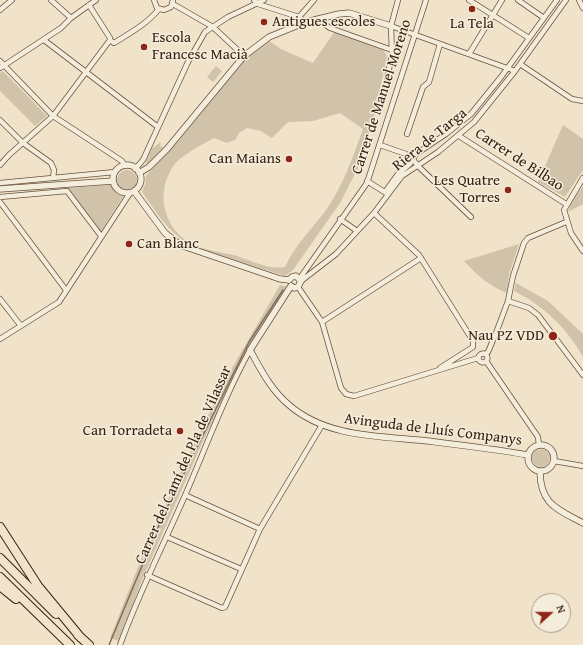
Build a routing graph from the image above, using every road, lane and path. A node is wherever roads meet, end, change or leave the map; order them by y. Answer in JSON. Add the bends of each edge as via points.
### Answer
{"nodes":[{"id":1,"x":12,"y":0,"type":"edge"},
{"id":2,"x":51,"y":0,"type":"edge"},
{"id":3,"x":96,"y":0,"type":"edge"},
{"id":4,"x":154,"y":0,"type":"edge"},
{"id":5,"x":264,"y":0,"type":"edge"},
{"id":6,"x":314,"y":0,"type":"edge"},
{"id":7,"x":398,"y":0,"type":"edge"},
{"id":8,"x":426,"y":0,"type":"edge"},
{"id":9,"x":469,"y":0,"type":"edge"},
{"id":10,"x":518,"y":0,"type":"edge"},
{"id":11,"x":557,"y":0,"type":"edge"},
{"id":12,"x":566,"y":0,"type":"edge"},
{"id":13,"x":579,"y":0,"type":"edge"},
{"id":14,"x":500,"y":1,"type":"edge"},
{"id":15,"x":173,"y":2,"type":"edge"},
{"id":16,"x":256,"y":2,"type":"edge"},
{"id":17,"x":89,"y":5,"type":"junction"},
{"id":18,"x":583,"y":8,"type":"edge"},
{"id":19,"x":159,"y":9,"type":"junction"},
{"id":20,"x":0,"y":10,"type":"edge"},
{"id":21,"x":492,"y":15,"type":"junction"},
{"id":22,"x":298,"y":17,"type":"junction"},
{"id":23,"x":71,"y":18,"type":"junction"},
{"id":24,"x":544,"y":18,"type":"junction"},
{"id":25,"x":317,"y":19,"type":"junction"},
{"id":26,"x":304,"y":23,"type":"junction"},
{"id":27,"x":391,"y":26,"type":"junction"},
{"id":28,"x":213,"y":27,"type":"junction"},
{"id":29,"x":415,"y":35,"type":"junction"},
{"id":30,"x":529,"y":38,"type":"junction"},
{"id":31,"x":44,"y":40,"type":"junction"},
{"id":32,"x":110,"y":40,"type":"junction"},
{"id":33,"x":440,"y":44,"type":"junction"},
{"id":34,"x":392,"y":50,"type":"junction"},
{"id":35,"x":469,"y":54,"type":"junction"},
{"id":36,"x":244,"y":56,"type":"junction"},
{"id":37,"x":0,"y":61,"type":"edge"},
{"id":38,"x":520,"y":64,"type":"junction"},
{"id":39,"x":5,"y":65,"type":"junction"},
{"id":40,"x":507,"y":67,"type":"junction"},
{"id":41,"x":0,"y":68,"type":"edge"},
{"id":42,"x":515,"y":71,"type":"junction"},
{"id":43,"x":86,"y":72,"type":"junction"},
{"id":44,"x":387,"y":78,"type":"dead end"},
{"id":45,"x":583,"y":101,"type":"edge"},
{"id":46,"x":54,"y":116,"type":"junction"},
{"id":47,"x":0,"y":120,"type":"edge"},
{"id":48,"x":158,"y":127,"type":"junction"},
{"id":49,"x":407,"y":134,"type":"dead end"},
{"id":50,"x":459,"y":136,"type":"junction"},
{"id":51,"x":23,"y":143,"type":"junction"},
{"id":52,"x":380,"y":145,"type":"junction"},
{"id":53,"x":412,"y":158,"type":"junction"},
{"id":54,"x":0,"y":165,"type":"edge"},
{"id":55,"x":124,"y":166,"type":"junction"},
{"id":56,"x":418,"y":166,"type":"junction"},
{"id":57,"x":137,"y":171,"type":"junction"},
{"id":58,"x":115,"y":172,"type":"junction"},
{"id":59,"x":53,"y":178,"type":"junction"},
{"id":60,"x":583,"y":178,"type":"edge"},
{"id":61,"x":113,"y":181,"type":"junction"},
{"id":62,"x":367,"y":181,"type":"junction"},
{"id":63,"x":0,"y":183,"type":"edge"},
{"id":64,"x":0,"y":189,"type":"edge"},
{"id":65,"x":132,"y":192,"type":"junction"},
{"id":66,"x":386,"y":194,"type":"junction"},
{"id":67,"x":0,"y":197,"type":"edge"},
{"id":68,"x":0,"y":202,"type":"edge"},
{"id":69,"x":566,"y":204,"type":"junction"},
{"id":70,"x":374,"y":214,"type":"junction"},
{"id":71,"x":471,"y":217,"type":"dead end"},
{"id":72,"x":340,"y":219,"type":"junction"},
{"id":73,"x":566,"y":222,"type":"junction"},
{"id":74,"x":357,"y":231,"type":"junction"},
{"id":75,"x":101,"y":236,"type":"junction"},
{"id":76,"x":583,"y":251,"type":"edge"},
{"id":77,"x":421,"y":258,"type":"junction"},
{"id":78,"x":301,"y":279,"type":"junction"},
{"id":79,"x":290,"y":283,"type":"junction"},
{"id":80,"x":298,"y":287,"type":"junction"},
{"id":81,"x":66,"y":290,"type":"junction"},
{"id":82,"x":0,"y":299,"type":"edge"},
{"id":83,"x":508,"y":301,"type":"junction"},
{"id":84,"x":322,"y":322,"type":"junction"},
{"id":85,"x":21,"y":326,"type":"junction"},
{"id":86,"x":0,"y":339,"type":"edge"},
{"id":87,"x":250,"y":350,"type":"junction"},
{"id":88,"x":485,"y":354,"type":"junction"},
{"id":89,"x":478,"y":358,"type":"junction"},
{"id":90,"x":486,"y":361,"type":"junction"},
{"id":91,"x":436,"y":371,"type":"junction"},
{"id":92,"x":583,"y":375,"type":"edge"},
{"id":93,"x":322,"y":425,"type":"junction"},
{"id":94,"x":539,"y":445,"type":"junction"},
{"id":95,"x":528,"y":455,"type":"junction"},
{"id":96,"x":554,"y":460,"type":"junction"},
{"id":97,"x":583,"y":466,"type":"edge"},
{"id":98,"x":540,"y":471,"type":"junction"},
{"id":99,"x":185,"y":495,"type":"junction"},
{"id":100,"x":583,"y":523,"type":"edge"},
{"id":101,"x":0,"y":527,"type":"edge"},
{"id":102,"x":260,"y":530,"type":"junction"},
{"id":103,"x":167,"y":537,"type":"junction"},
{"id":104,"x":0,"y":558,"type":"edge"},
{"id":105,"x":241,"y":569,"type":"junction"},
{"id":106,"x":147,"y":575,"type":"junction"},
{"id":107,"x":0,"y":577,"type":"edge"},
{"id":108,"x":0,"y":586,"type":"edge"},
{"id":109,"x":33,"y":611,"type":"junction"},
{"id":110,"x":81,"y":638,"type":"junction"},
{"id":111,"x":70,"y":645,"type":"edge"},
{"id":112,"x":89,"y":645,"type":"edge"},
{"id":113,"x":120,"y":645,"type":"edge"}],
"edges":[{"from":1,"to":20,"type":"street"},
{"from":2,"to":23,"type":"street"},
{"from":3,"to":17,"type":"street"},
{"from":4,"to":19,"type":"street"},
{"from":5,"to":16,"type":"street"},
{"from":6,"to":22,"type":"street"},
{"from":7,"to":27,"type":"street"},
{"from":8,"to":29,"type":"street","name":"Carrer de Manuel Moreno"},
{"from":9,"to":21,"type":"street"},
{"from":10,"to":24,"type":"street"},
{"from":11,"to":24,"type":"street"},
{"from":12,"to":38,"type":"street","name":"Riera de Targa"},
{"from":13,"to":18,"type":"street"},
{"from":14,"to":21,"type":"street"},
{"from":15,"to":19,"type":"street","via":[[168,10]]},
{"from":15,"to":28,"type":"street"},
{"from":16,"to":22,"type":"street"},
{"from":16,"to":28,"type":"street"},
{"from":17,"to":23,"type":"street"},
{"from":17,"to":32,"type":"street"},
{"from":19,"to":32,"type":"street","via":[[144,25],[114,43]]},
{"from":21,"to":30,"type":"street"},
{"from":21,"to":35,"type":"street"},
{"from":22,"to":26,"type":"street"},
{"from":23,"to":31,"type":"street"},
{"from":24,"to":30,"type":"street"},
{"from":25,"to":26,"type":"street"},
{"from":25,"to":27,"type":"street","via":[[350,13]]},
{"from":25,"to":34,"type":"street","via":[[330,28]]},
{"from":26,"to":36,"type":"street","via":[[268,37]]},
{"from":27,"to":29,"type":"street"},
{"from":27,"to":34,"type":"street"},
{"from":28,"to":36,"type":"street"},
{"from":28,"to":48,"type":"street","via":[[205,32],[188,62]]},
{"from":29,"to":33,"type":"street"},
{"from":29,"to":52,"type":"street","name":"Carrer de Manuel Moreno"},
{"from":30,"to":40,"type":"street"},
{"from":31,"to":39,"type":"street"},
{"from":31,"to":43,"type":"street"},
{"from":32,"to":43,"type":"street"},
{"from":33,"to":35,"type":"street"},
{"from":33,"to":49,"type":"street","via":[[429,82],[423,87]]},
{"from":34,"to":44,"type":"street"},
{"from":35,"to":40,"type":"street"},
{"from":36,"to":57,"type":"street","via":[[167,149],[149,167]]},
{"from":37,"to":39,"type":"street"},
{"from":38,"to":42,"type":"street","name":"Riera de Targa"},
{"from":38,"to":45,"type":"street","via":[[572,99]]},
{"from":39,"to":41,"type":"street"},
{"from":39,"to":46,"type":"street"},
{"from":40,"to":42,"type":"street"},
{"from":40,"to":53,"type":"street","via":[[471,114]]},
{"from":42,"to":50,"type":"street","name":"Riera de Targa","via":[[486,108]]},
{"from":43,"to":46,"type":"street"},
{"from":43,"to":48,"type":"street"},
{"from":46,"to":51,"type":"street"},
{"from":46,"to":55,"type":"street","via":[[122,161]]},
{"from":47,"to":51,"type":"street"},
{"from":48,"to":57,"type":"street"},
{"from":50,"to":56,"type":"street","name":"Riera de Targa"},
{"from":50,"to":69,"type":"street","name":"Carrer de Bilbao"},
{"from":51,"to":54,"type":"street"},
{"from":51,"to":59,"type":"street","via":[[51,163],[54,170]]},
{"from":52,"to":53,"type":"street"},
{"from":52,"to":62,"type":"street","name":"Carrer de Manuel Moreno"},
{"from":53,"to":56,"type":"street"},
{"from":53,"to":66,"type":"street"},
{"from":55,"to":57,"type":"street"},
{"from":55,"to":58,"type":"street"},
{"from":56,"to":66,"type":"street","name":"Riera de Targa","via":[[402,176]]},
{"from":56,"to":71,"type":"street"},
{"from":57,"to":65,"type":"street","via":[[139,184]]},
{"from":58,"to":59,"type":"street"},
{"from":58,"to":61,"type":"street"},
{"from":59,"to":63,"type":"street"},
{"from":60,"to":69,"type":"street"},
{"from":61,"to":64,"type":"street"},
{"from":61,"to":65,"type":"street","via":[[117,189],[125,193]]},
{"from":62,"to":66,"type":"street"},
{"from":62,"to":72,"type":"street","name":"Carrer de Manuel Moreno"},
{"from":65,"to":75,"type":"street"},
{"from":65,"to":79,"type":"street","via":[[165,233],[180,245]]},
{"from":66,"to":70,"type":"street","name":"Riera de Targa"},
{"from":67,"to":75,"type":"street","via":[[67,191]]},
{"from":68,"to":81,"type":"street"},
{"from":69,"to":73,"type":"street"},
{"from":70,"to":74,"type":"street","name":"Riera de Targa"},
{"from":70,"to":77,"type":"street"},
{"from":72,"to":74,"type":"street"},
{"from":72,"to":78,"type":"street","name":"Carrer de Manuel Moreno"},
{"from":73,"to":76,"type":"street"},
{"from":73,"to":83,"type":"street","via":[[528,238],[513,276]]},
{"from":74,"to":78,"type":"street","name":"Riera de Targa","via":[[336,254]]},
{"from":75,"to":81,"type":"street"},
{"from":77,"to":84,"type":"street"},
{"from":77,"to":91,"type":"street","via":[[473,341],[473,347]]},
{"from":78,"to":79,"type":"street","via":[[294,276]]},
{"from":78,"to":80,"type":"street"},
{"from":79,"to":80,"type":"street"},
{"from":79,"to":87,"type":"street"},
{"from":80,"to":84,"type":"street"},
{"from":81,"to":85,"type":"street","via":[[59,302]]},
{"from":82,"to":85,"type":"street"},
{"from":83,"to":88,"type":"street"},
{"from":83,"to":92,"type":"street","via":[[529,308],[538,315]]},
{"from":84,"to":91,"type":"street","via":[[341,388],[346,394],[354,396]]},
{"from":85,"to":86,"type":"street"},
{"from":87,"to":93,"type":"street","name":"Avinguda de Lluís Companys","via":[[266,378],[281,397],[296,411]]},
{"from":87,"to":99,"type":"street","name":"Carrer del Camí del Pla de Vilassar"},
{"from":88,"to":89,"type":"street"},
{"from":88,"to":90,"type":"street"},
{"from":89,"to":90,"type":"street","via":[[482,363]]},
{"from":89,"to":91,"type":"street"},
{"from":90,"to":94,"type":"street","via":[[535,431]]},
{"from":93,"to":95,"type":"street","name":"Avinguda de Lluís Companys","via":[[348,432]]},
{"from":93,"to":102,"type":"street"},
{"from":94,"to":95,"type":"street","via":[[534,446]]},
{"from":94,"to":96,"type":"street","via":[[551,449]]},
{"from":95,"to":98,"type":"street","via":[[530,466]]},
{"from":96,"to":97,"type":"street"},
{"from":96,"to":98,"type":"street","via":[[549,468]]},
{"from":98,"to":100,"type":"street","via":[[542,490],[548,501]]},
{"from":99,"to":102,"type":"street"},
{"from":99,"to":103,"type":"street","name":"Carrer del Camí del Pla de Vilassar"},
{"from":101,"to":110,"type":"highway","via":[[38,586]]},
{"from":102,"to":105,"type":"street"},
{"from":103,"to":105,"type":"street"},
{"from":103,"to":106,"type":"street","name":"Carrer del Camí del Pla de Vilassar"},
{"from":104,"to":110,"type":"highway"},
{"from":105,"to":106,"type":"street","via":[[225,607],[222,608]]},
{"from":106,"to":113,"type":"street","name":"Carrer del Camí del Pla de Vilassar"},
{"from":107,"to":109,"type":"highway"},
{"from":108,"to":109,"type":"highway"},
{"from":109,"to":111,"type":"highway"},
{"from":110,"to":112,"type":"highway"}]}
